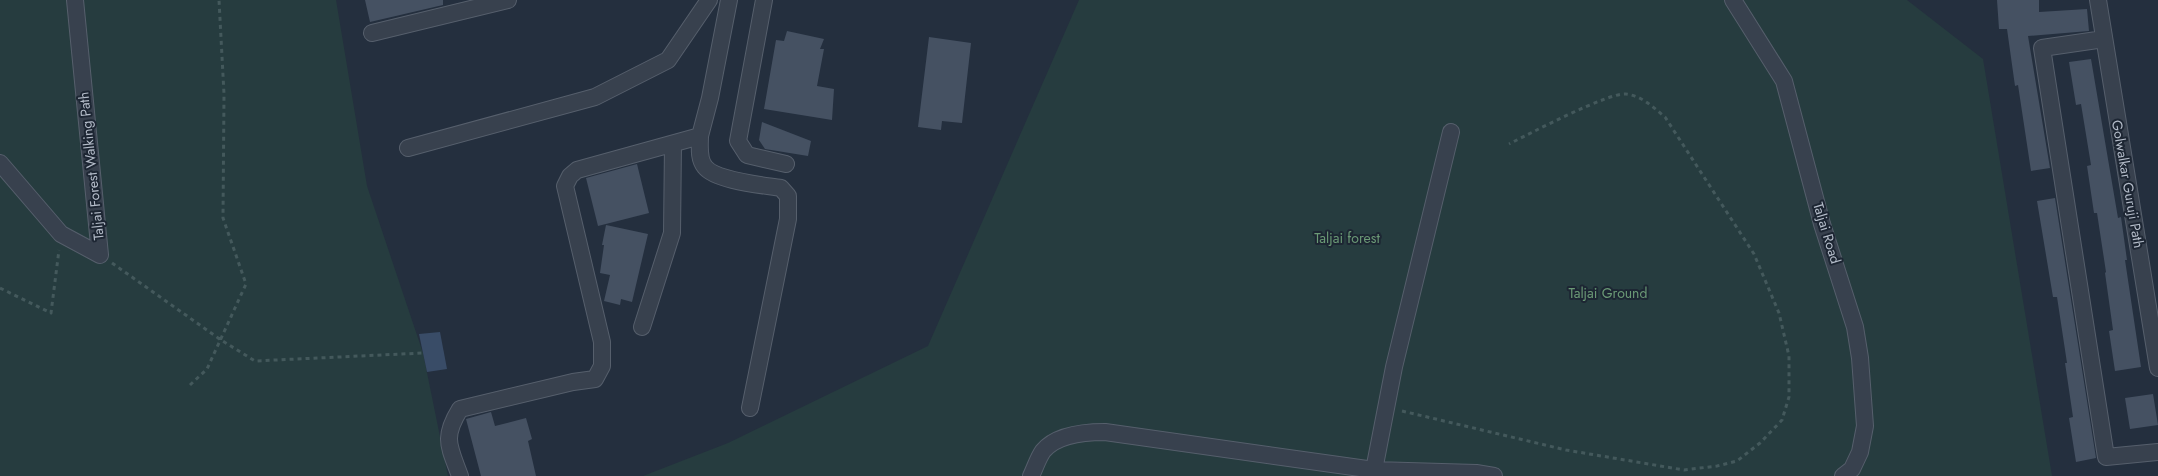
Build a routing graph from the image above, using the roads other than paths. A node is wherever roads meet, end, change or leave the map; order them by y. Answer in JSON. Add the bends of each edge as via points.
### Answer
{"nodes":[{"id":1,"x":75,"y":0,"type":"edge"},
{"id":2,"x":508,"y":0,"type":"edge"},
{"id":3,"x":709,"y":0,"type":"edge"},
{"id":4,"x":729,"y":0,"type":"edge"},
{"id":5,"x":764,"y":0,"type":"edge"},
{"id":6,"x":1733,"y":0,"type":"edge"},
{"id":7,"x":2098,"y":0,"type":"edge"},
{"id":8,"x":372,"y":33,"type":"dead end"},
{"id":9,"x":2104,"y":39,"type":"junction"},
{"id":10,"x":1451,"y":132,"type":"dead end"},
{"id":11,"x":700,"y":136,"type":"junction"},
{"id":12,"x":673,"y":144,"type":"junction"},
{"id":13,"x":408,"y":148,"type":"dead end"},
{"id":14,"x":0,"y":163,"type":"edge"},
{"id":15,"x":786,"y":164,"type":"dead end"},
{"id":16,"x":642,"y":327,"type":"dead end"},
{"id":17,"x":2158,"y":368,"type":"edge"},
{"id":18,"x":750,"y":408,"type":"dead end"},
{"id":19,"x":2158,"y":452,"type":"edge"},
{"id":20,"x":1372,"y":473,"type":"edge"},
{"id":21,"x":460,"y":476,"type":"edge"},
{"id":22,"x":1031,"y":476,"type":"edge"},
{"id":23,"x":1494,"y":476,"type":"edge"},
{"id":24,"x":1843,"y":476,"type":"edge"}],
"edges":[{"from":1,"to":14,"type":"street","name":"Taljai Forest Walking Path","via":[[100,255],[61,234]]},
{"from":2,"to":8,"type":"street"},
{"from":3,"to":13,"type":"street","via":[[668,60],[595,97]]},
{"from":4,"to":11,"type":"street"},
{"from":5,"to":15,"type":"street","via":[[738,141],[747,155]]},
{"from":6,"to":24,"type":"street","name":"Taljai Road","via":[[1784,81],[1822,224],[1855,326],[1864,426],[1860,452],[1852,469]]},
{"from":7,"to":9,"type":"street","name":"Golwalkar Guruji Path"},
{"from":9,"to":17,"type":"street","name":"Golwalkar Guruji Path"},
{"from":9,"to":19,"type":"street","via":[[2042,48],[2106,457]]},
{"from":10,"to":20,"type":"street"},
{"from":11,"to":12,"type":"street"},
{"from":11,"to":18,"type":"street","via":[[700,156],[705,167],[717,176],[781,188],[788,196],[788,219]]},
{"from":12,"to":16,"type":"street","via":[[672,233]]},
{"from":12,"to":21,"type":"street","via":[[577,170],[570,176],[565,186],[602,342],[602,366],[595,379],[460,408],[448,430],[449,447]]},
{"from":20,"to":22,"type":"street","via":[[1105,432],[1079,432],[1044,451]]},
{"from":20,"to":23,"type":"street","via":[[1476,473]]}]}
